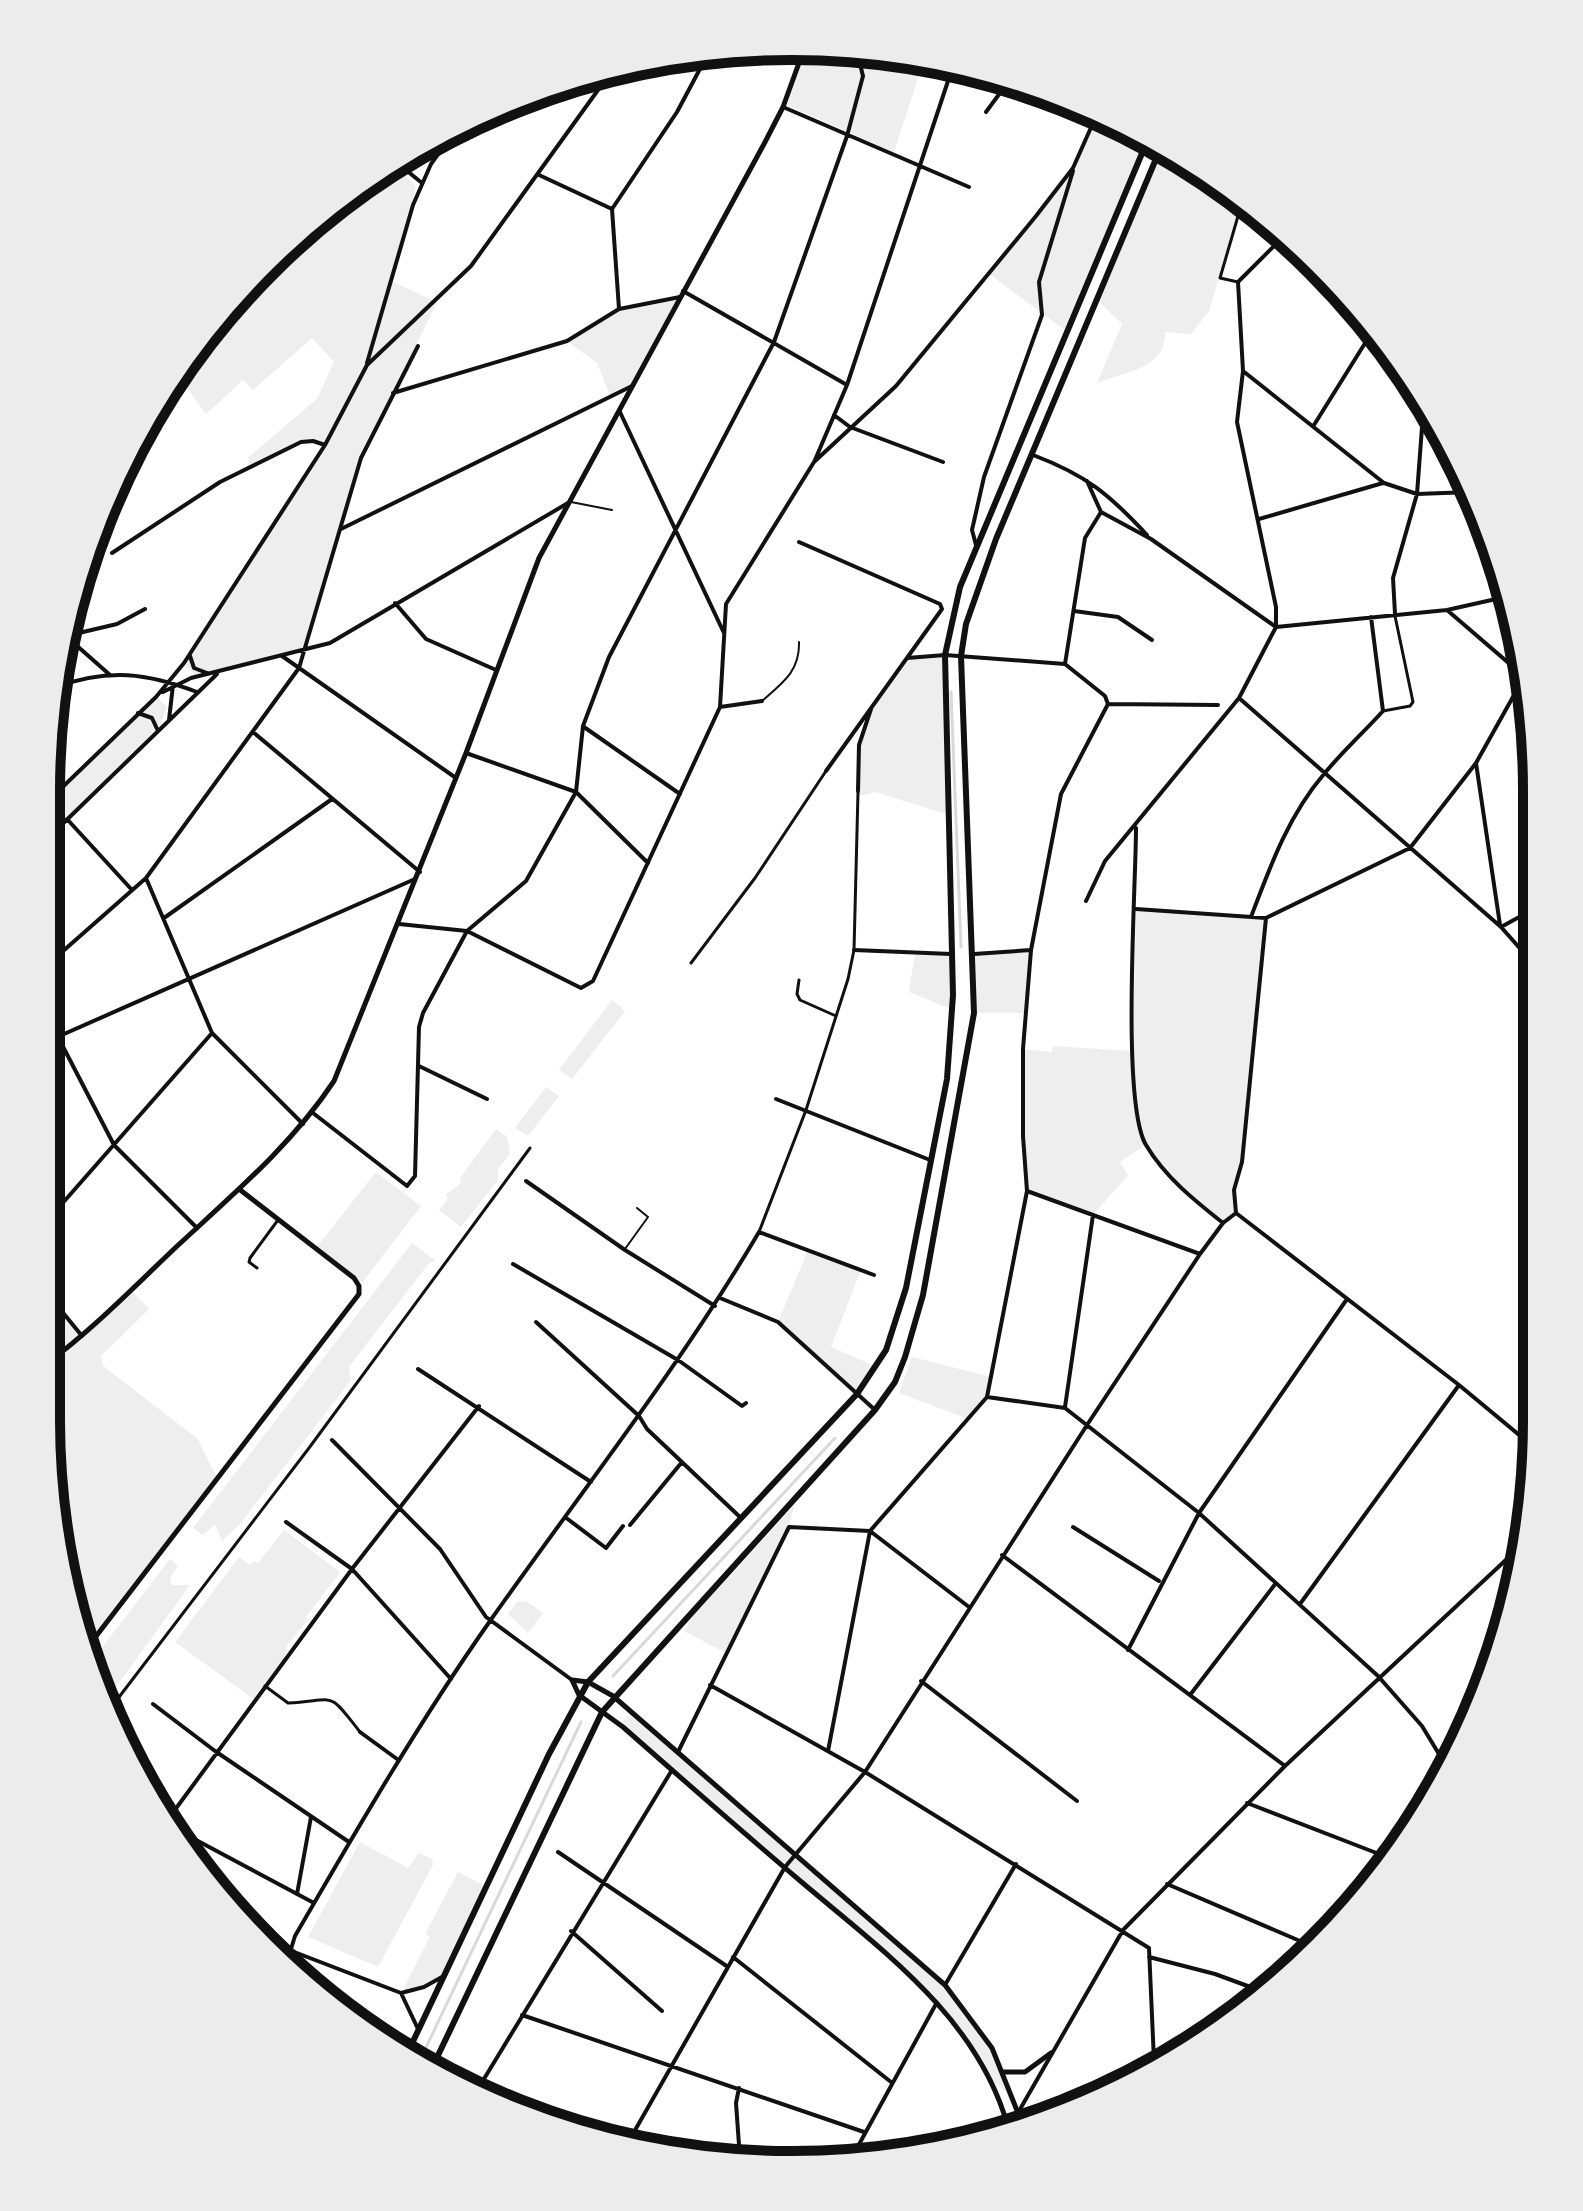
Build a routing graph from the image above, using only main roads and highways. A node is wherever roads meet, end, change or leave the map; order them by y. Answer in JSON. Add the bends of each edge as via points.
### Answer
{"nodes":[{"id":1,"x":1143,"y":150,"type":"edge"},
{"id":2,"x":1157,"y":158,"type":"edge"},
{"id":3,"x":411,"y":2044,"type":"edge"},
{"id":4,"x":436,"y":2059,"type":"edge"}],
"edges":[{"from":1,"to":3,"type":"main road","via":[[960,587],[945,655],[953,1010],[932,1161],[894,1325],[877,1367],[857,1394],[579,1695]]},
{"from":2,"to":4,"type":"main road","via":[[978,587],[961,656],[974,1013],[923,1295],[905,1357],[875,1410],[602,1712]]}]}
